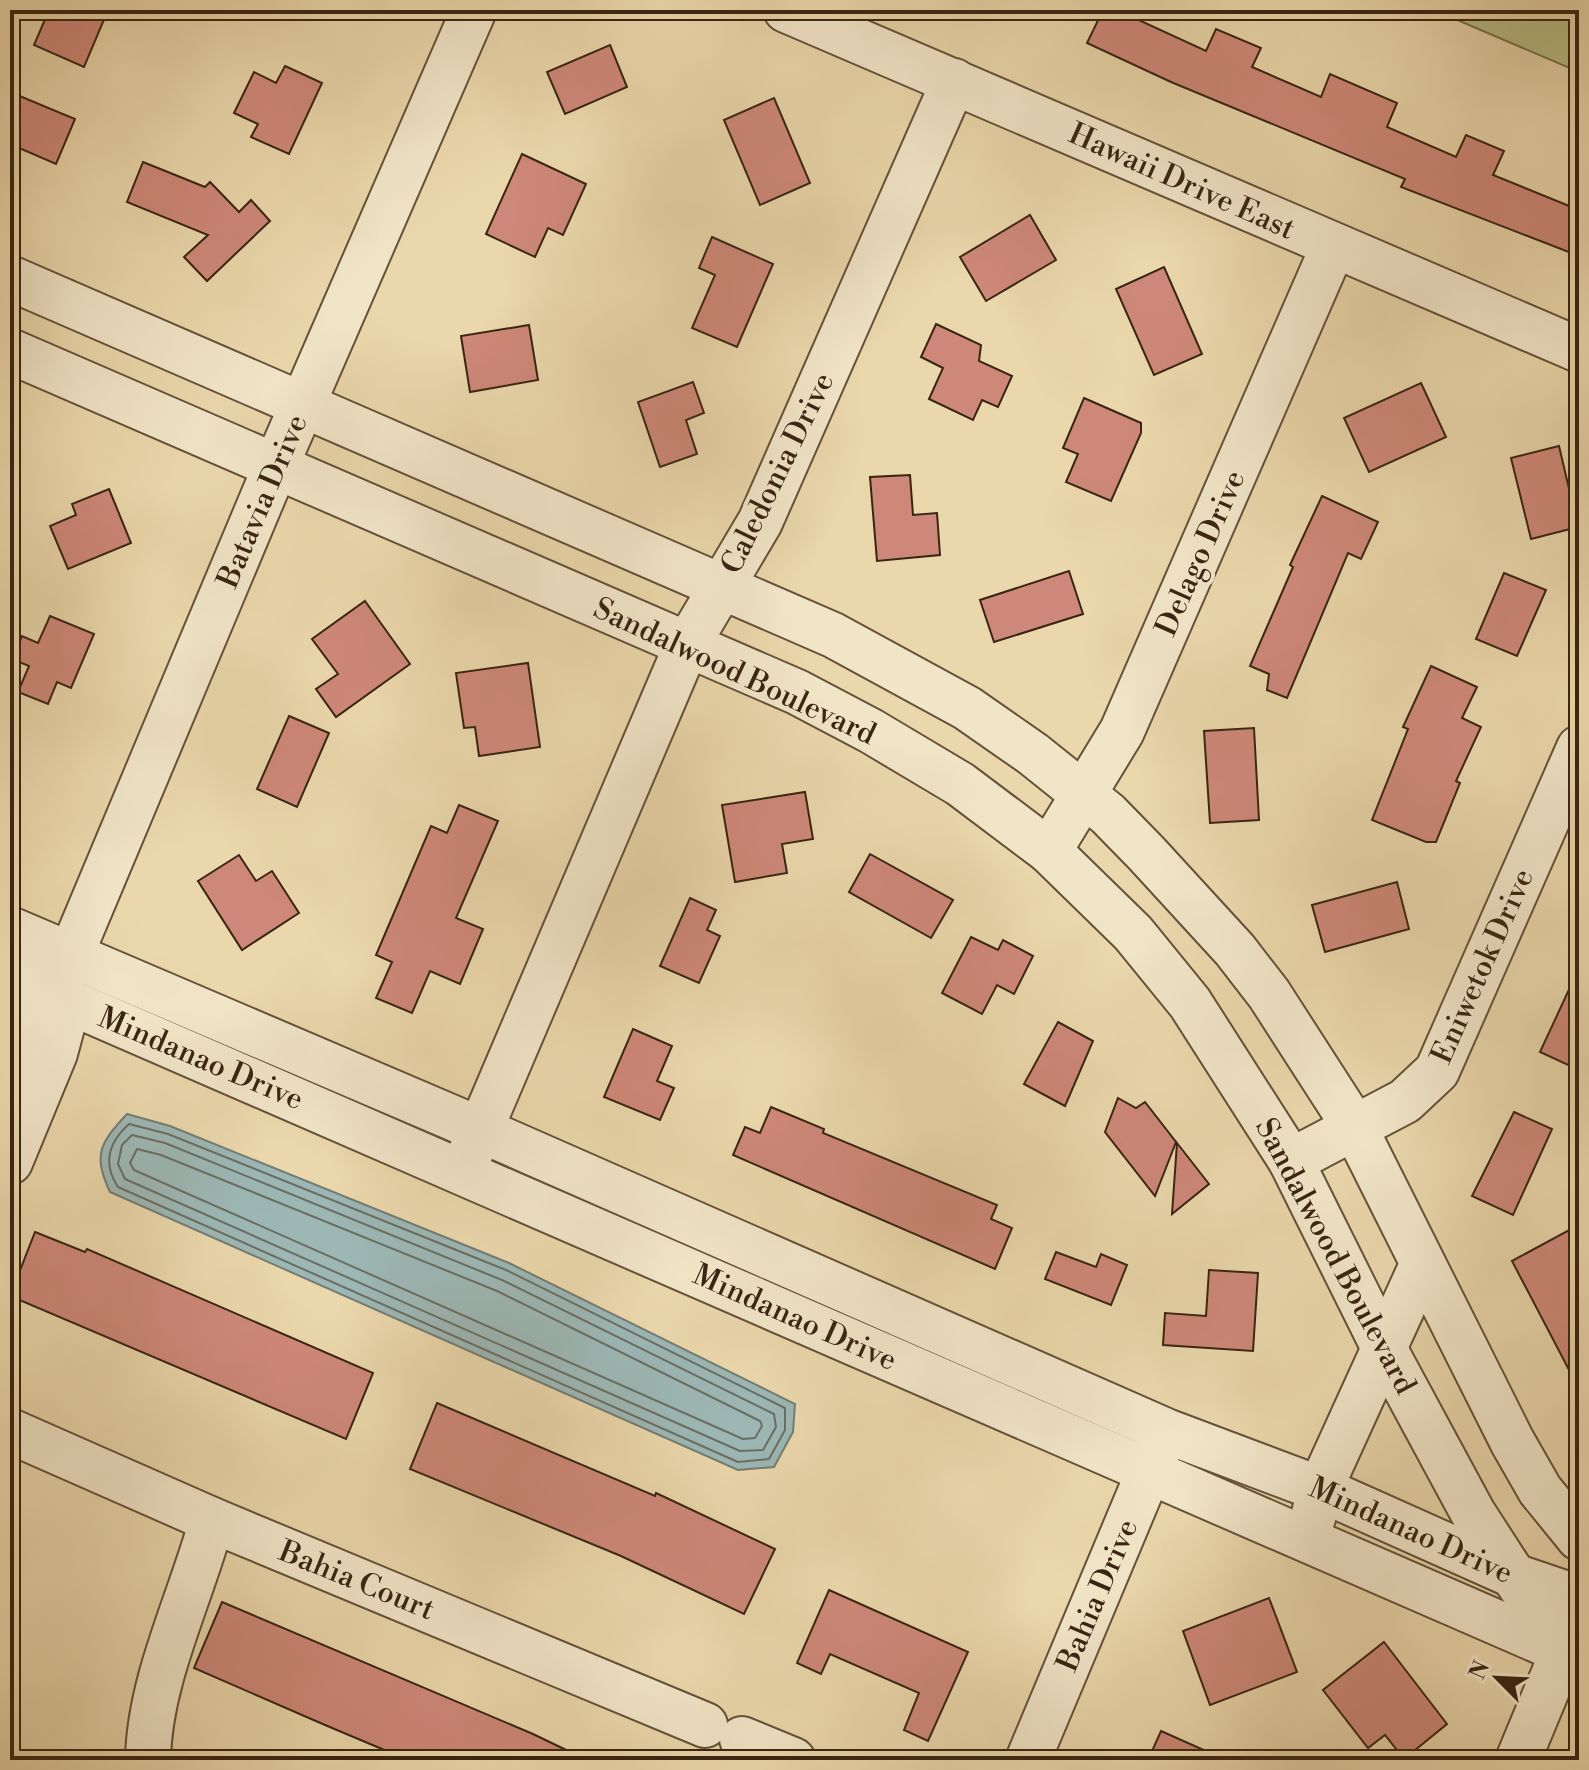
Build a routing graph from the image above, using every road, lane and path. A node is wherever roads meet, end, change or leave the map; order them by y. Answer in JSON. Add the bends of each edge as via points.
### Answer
{"nodes":[{"id":1,"x":474,"y":10,"type":"edge"},
{"id":2,"x":786,"y":10,"type":"edge"},
{"id":3,"x":954,"y":81,"type":"junction"},
{"id":4,"x":1333,"y":247,"type":"junction"},
{"id":5,"x":10,"y":278,"type":"edge"},
{"id":6,"x":1579,"y":350,"type":"edge"},
{"id":7,"x":10,"y":351,"type":"edge"},
{"id":8,"x":303,"y":404,"type":"junction"},
{"id":9,"x":275,"y":468,"type":"junction"},
{"id":10,"x":723,"y":585,"type":"junction"},
{"id":11,"x":686,"y":647,"type":"junction"},
{"id":12,"x":1579,"y":748,"type":"edge"},
{"id":13,"x":1085,"y":795,"type":"junction"},
{"id":14,"x":1049,"y":851,"type":"junction"},
{"id":15,"x":10,"y":929,"type":"edge"},
{"id":16,"x":71,"y":955,"type":"junction"},
{"id":17,"x":10,"y":976,"type":"edge"},
{"id":18,"x":54,"y":995,"type":"junction"},
{"id":19,"x":10,"y":1075,"type":"edge"},
{"id":20,"x":1354,"y":1126,"type":"junction"},
{"id":21,"x":481,"y":1130,"type":"junction"},
{"id":22,"x":1291,"y":1161,"type":"junction"},
{"id":23,"x":10,"y":1162,"type":"edge"},
{"id":24,"x":463,"y":1171,"type":"junction"},
{"id":25,"x":1422,"y":1265,"type":"junction"},
{"id":26,"x":1385,"y":1350,"type":"junction"},
{"id":27,"x":10,"y":1431,"type":"edge"},
{"id":28,"x":1166,"y":1431,"type":"junction"},
{"id":29,"x":1150,"y":1470,"type":"junction"},
{"id":30,"x":1320,"y":1489,"type":"junction"},
{"id":31,"x":212,"y":1520,"type":"junction"},
{"id":32,"x":1579,"y":1538,"type":"edge"},
{"id":33,"x":1308,"y":1539,"type":"junction"},
{"id":34,"x":1517,"y":1577,"type":"junction"},
{"id":35,"x":1579,"y":1598,"type":"edge"},
{"id":36,"x":1579,"y":1612,"type":"edge"},
{"id":37,"x":1571,"y":1655,"type":"edge"},
{"id":38,"x":148,"y":1760,"type":"edge"},
{"id":39,"x":793,"y":1760,"type":"edge"},
{"id":40,"x":1028,"y":1760,"type":"edge"},
{"id":41,"x":1518,"y":1760,"type":"edge"}],
"edges":[{"from":1,"to":8,"type":"street","name":"Batavia Drive"},
{"from":2,"to":3,"type":"street","name":"Hawaii Drive East"},
{"from":3,"to":4,"type":"street","name":"Hawaii Drive East"},
{"from":3,"to":10,"type":"street","name":"Caledonia Drive","via":[[760,522]]},
{"from":4,"to":6,"type":"street","name":"Hawaii Drive East"},
{"from":4,"to":13,"type":"street","name":"Delago Drive","via":[[1122,731]]},
{"from":5,"to":8,"type":"street"},
{"from":7,"to":9,"type":"street","name":"Sandalwood Boulevard"},
{"from":8,"to":9,"type":"street","name":"Batavia Drive"},
{"from":8,"to":10,"type":"street"},
{"from":9,"to":11,"type":"street","name":"Sandalwood Boulevard"},
{"from":9,"to":16,"type":"street","name":"Batavia Drive"},
{"from":10,"to":11,"type":"street","name":"Caledonia Drive"},
{"from":10,"to":13,"type":"street","via":[[910,674],[967,708]]},
{"from":11,"to":14,"type":"street","name":"Sandalwood Boulevard","via":[[797,692],[871,731],[960,784]]},
{"from":11,"to":21,"type":"street","name":"Caledonia Drive"},
{"from":12,"to":20,"type":"street","name":"Eniwetok Drive","via":[[1437,1071],[1405,1101]]},
{"from":13,"to":14,"type":"street","name":"Delago Drive"},
{"from":13,"to":20,"type":"street","via":[[1235,950]]},
{"from":14,"to":22,"type":"street","name":"Sandalwood Boulevard","via":[[1133,933],[1190,1003]]},
{"from":15,"to":16,"type":"street","name":"Mindanao Drive"},
{"from":16,"to":18,"type":"street","name":"Batavia Drive"},
{"from":16,"to":21,"type":"street","name":"Mindanao Drive"},
{"from":17,"to":18,"type":"street","name":"Mindanao Drive"},
{"from":18,"to":19,"type":"street","name":"Batavia Drive","via":[[25,1039]]},
{"from":18,"to":23,"type":"street","via":[[62,1027]]},
{"from":18,"to":24,"type":"street","name":"Mindanao Drive"},
{"from":20,"to":22,"type":"street","name":"Eniwetok Drive"},
{"from":20,"to":25,"type":"street"},
{"from":21,"to":24,"type":"street","name":"Caledonia Drive"},
{"from":21,"to":28,"type":"street","name":"Mindanao Drive"},
{"from":22,"to":26,"type":"street","name":"Sandalwood Boulevard"},
{"from":24,"to":29,"type":"street","name":"Mindanao Drive"},
{"from":25,"to":26,"type":"street"},
{"from":25,"to":32,"type":"street","via":[[1540,1490]]},
{"from":26,"to":30,"type":"street"},
{"from":26,"to":34,"type":"street","name":"Sandalwood Boulevard","via":[[1473,1513]]},
{"from":27,"to":31,"type":"street","name":"Bahia Court"},
{"from":28,"to":29,"type":"street","name":"Bahia Drive"},
{"from":28,"to":30,"type":"street","name":"Mindanao Drive"},
{"from":29,"to":33,"type":"street","name":"Mindanao Drive"},
{"from":29,"to":40,"type":"street","name":"Bahia Drive"},
{"from":30,"to":33,"type":"street"},
{"from":30,"to":34,"type":"street","name":"Mindanao Drive"},
{"from":31,"to":38,"type":"street","via":[[156,1691]]},
{"from":31,"to":39,"type":"street","name":"Bahia Court"},
{"from":33,"to":37,"type":"street","name":"Mindanao Drive"},
{"from":34,"to":35,"type":"street","name":"Mindanao Drive"},
{"from":34,"to":37,"type":"street","name":"Sandalwood Boulevard"},
{"from":36,"to":37,"type":"street"},
{"from":37,"to":41,"type":"street"}]}
